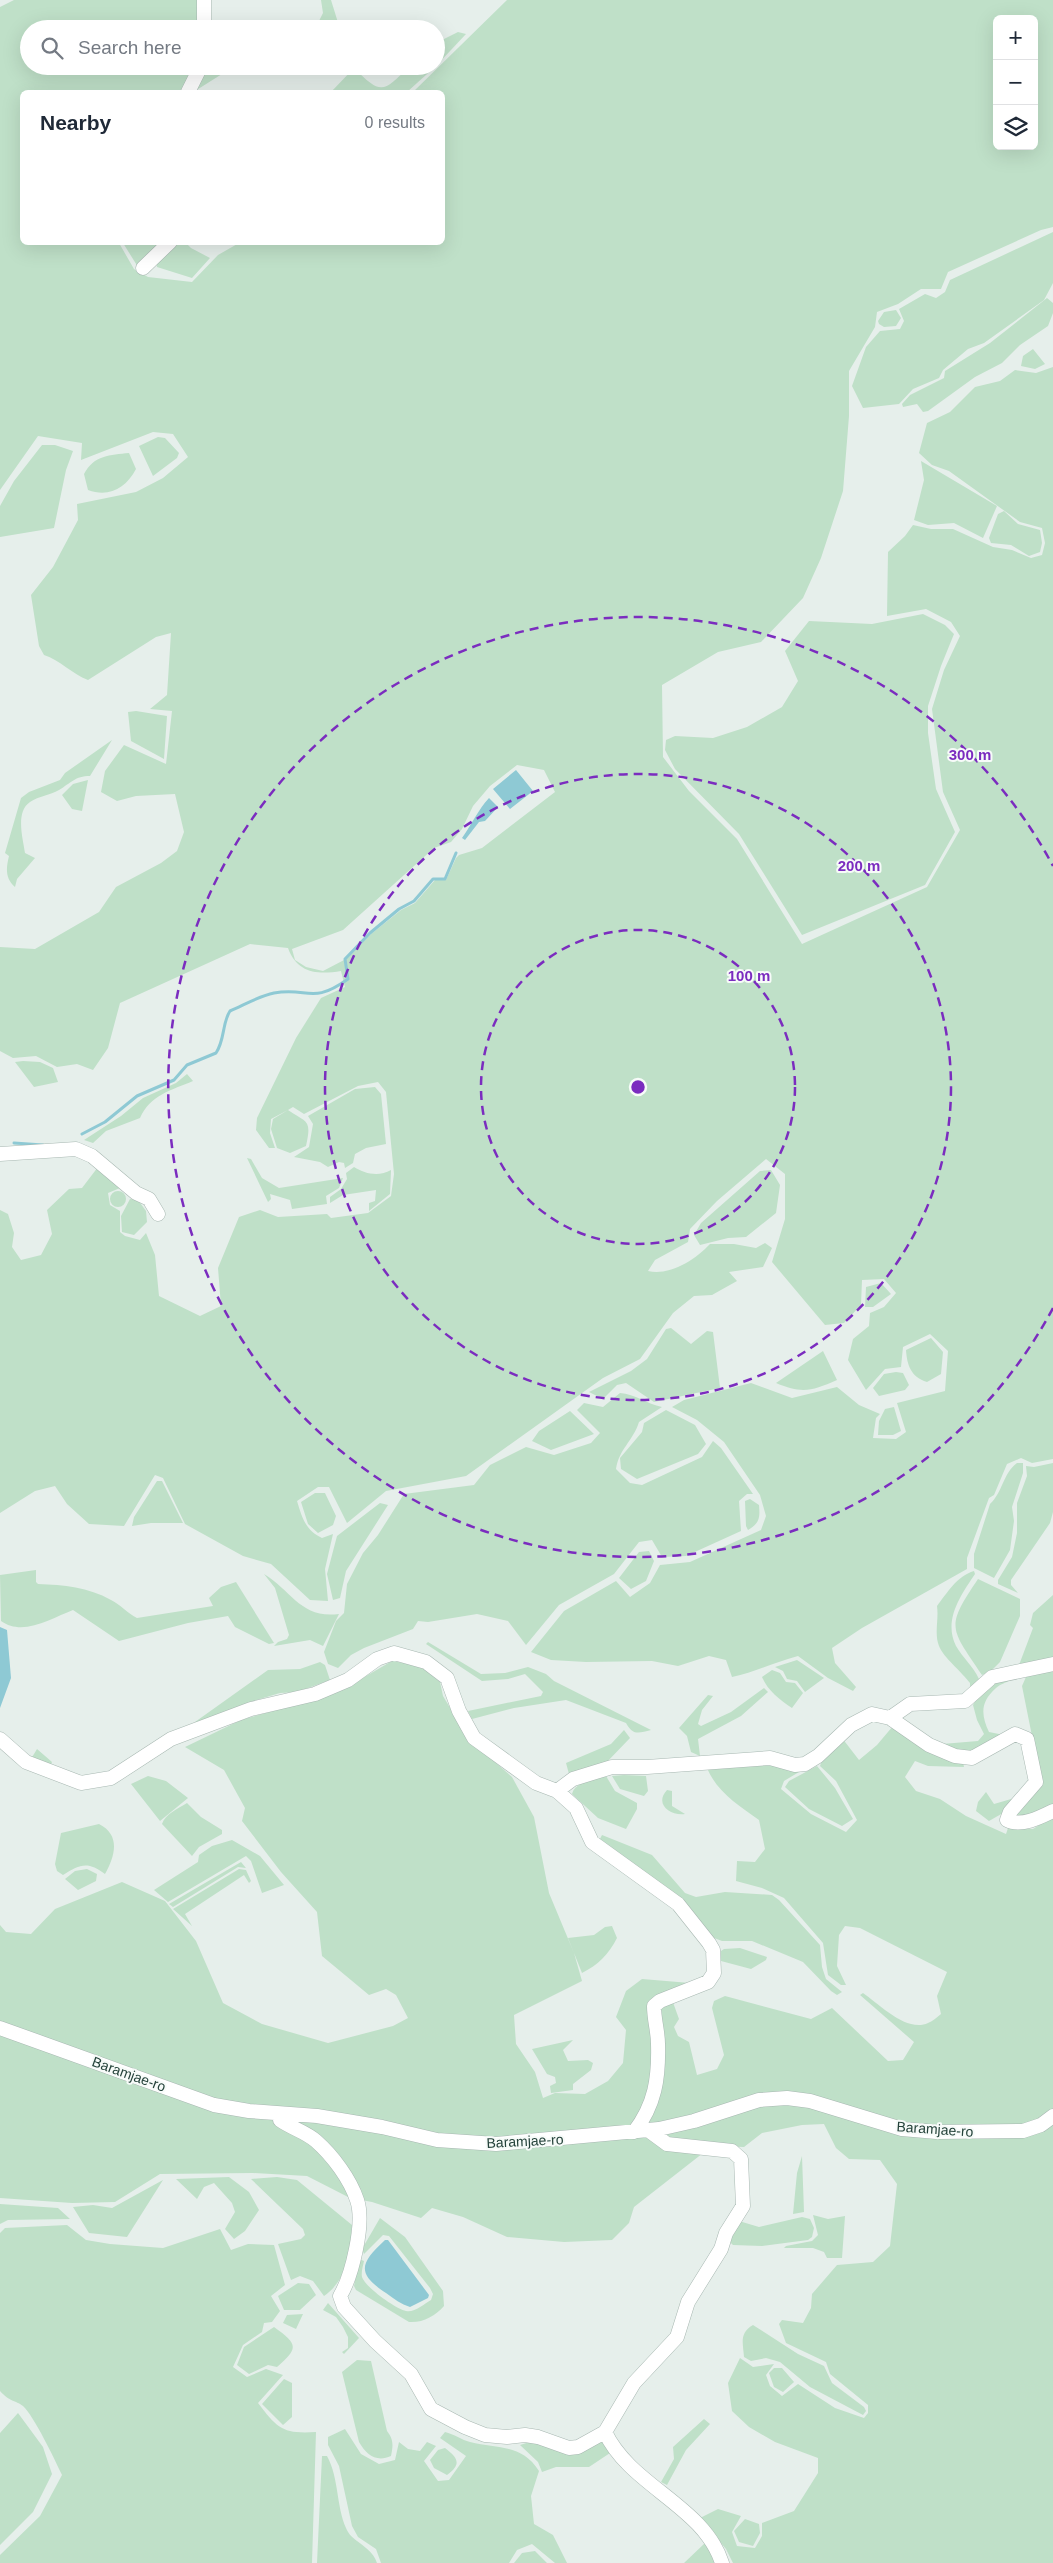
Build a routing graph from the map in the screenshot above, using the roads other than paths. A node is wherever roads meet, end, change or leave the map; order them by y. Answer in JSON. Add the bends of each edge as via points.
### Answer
{"nodes":[{"id":1,"x":204,"y":0,"type":"edge"},
{"id":2,"x":204,"y":20,"type":"edge"},
{"id":3,"x":196,"y":75,"type":"edge"},
{"id":4,"x":189,"y":90,"type":"edge"},
{"id":5,"x":167,"y":245,"type":"edge"},
{"id":6,"x":143,"y":268,"type":"dead end"},
{"id":7,"x":0,"y":1154,"type":"edge"},
{"id":8,"x":158,"y":1214,"type":"dead end"},
{"id":9,"x":1053,"y":1664,"type":"edge"},
{"id":10,"x":890,"y":1718,"type":"junction"},
{"id":11,"x":0,"y":1738,"type":"edge"},
{"id":12,"x":557,"y":1791,"type":"junction"},
{"id":13,"x":1053,"y":1811,"type":"edge"},
{"id":14,"x":0,"y":2028,"type":"edge"},
{"id":15,"x":280,"y":2114,"type":"junction"},
{"id":16,"x":1053,"y":2116,"type":"edge"},
{"id":17,"x":648,"y":2130,"type":"junction"},
{"id":18,"x":634,"y":2132,"type":"junction"},
{"id":19,"x":605,"y":2432,"type":"junction"},
{"id":20,"x":722,"y":2563,"type":"edge"}],
"edges":[{"from":1,"to":2,"type":"street"},
{"from":3,"to":4,"type":"street"},
{"from":5,"to":6,"type":"street"},
{"from":7,"to":8,"type":"street","via":[[76,1149],[92,1156],[149,1200]]},
{"from":9,"to":10,"type":"street","via":[[992,1677],[965,1700],[910,1704]]},
{"from":10,"to":12,"type":"street","via":[[872,1714],[851,1725],[805,1764],[794,1765],[770,1758],[647,1768],[612,1767],[573,1779]]},
{"from":10,"to":13,"type":"street","via":[[929,1745],[955,1756],[972,1758],[1020,1734],[1027,1739],[1036,1782],[1007,1820],[1014,1823],[1032,1820]]},
{"from":11,"to":12,"type":"street","via":[[26,1762],[80,1783],[111,1778],[171,1739],[251,1709],[315,1694],[348,1680],[376,1659],[394,1653],[426,1662],[447,1678],[459,1711],[474,1738],[536,1783]]},
{"from":12,"to":18,"type":"street","via":[[576,1808],[592,1842],[678,1904],[713,1950],[714,1973],[708,1982],[654,2006],[659,2043],[653,2100]]},
{"from":14,"to":15,"type":"street","name":"Baramjae-ro","via":[[214,2105]]},
{"from":15,"to":18,"type":"street","name":"Baramjae-ro","via":[[317,2116],[437,2140],[496,2144]]},
{"from":15,"to":19,"type":"street","via":[[280,2120],[314,2139],[328,2153],[358,2202],[355,2260],[340,2296],[344,2306],[411,2374],[431,2409],[485,2435],[538,2437],[569,2448],[578,2447]]},
{"from":16,"to":17,"type":"street","name":"Baramjae-ro","via":[[1041,2125],[1024,2130],[937,2132],[902,2129],[810,2101],[787,2098],[759,2100]]},
{"from":17,"to":18,"type":"street","name":"Baramjae-ro"},
{"from":17,"to":19,"type":"street","via":[[668,2144],[732,2151],[741,2158],[743,2206],[688,2302],[677,2337],[634,2383]]},
{"from":19,"to":20,"type":"street","via":[[633,2470],[666,2495],[717,2546]]}]}
